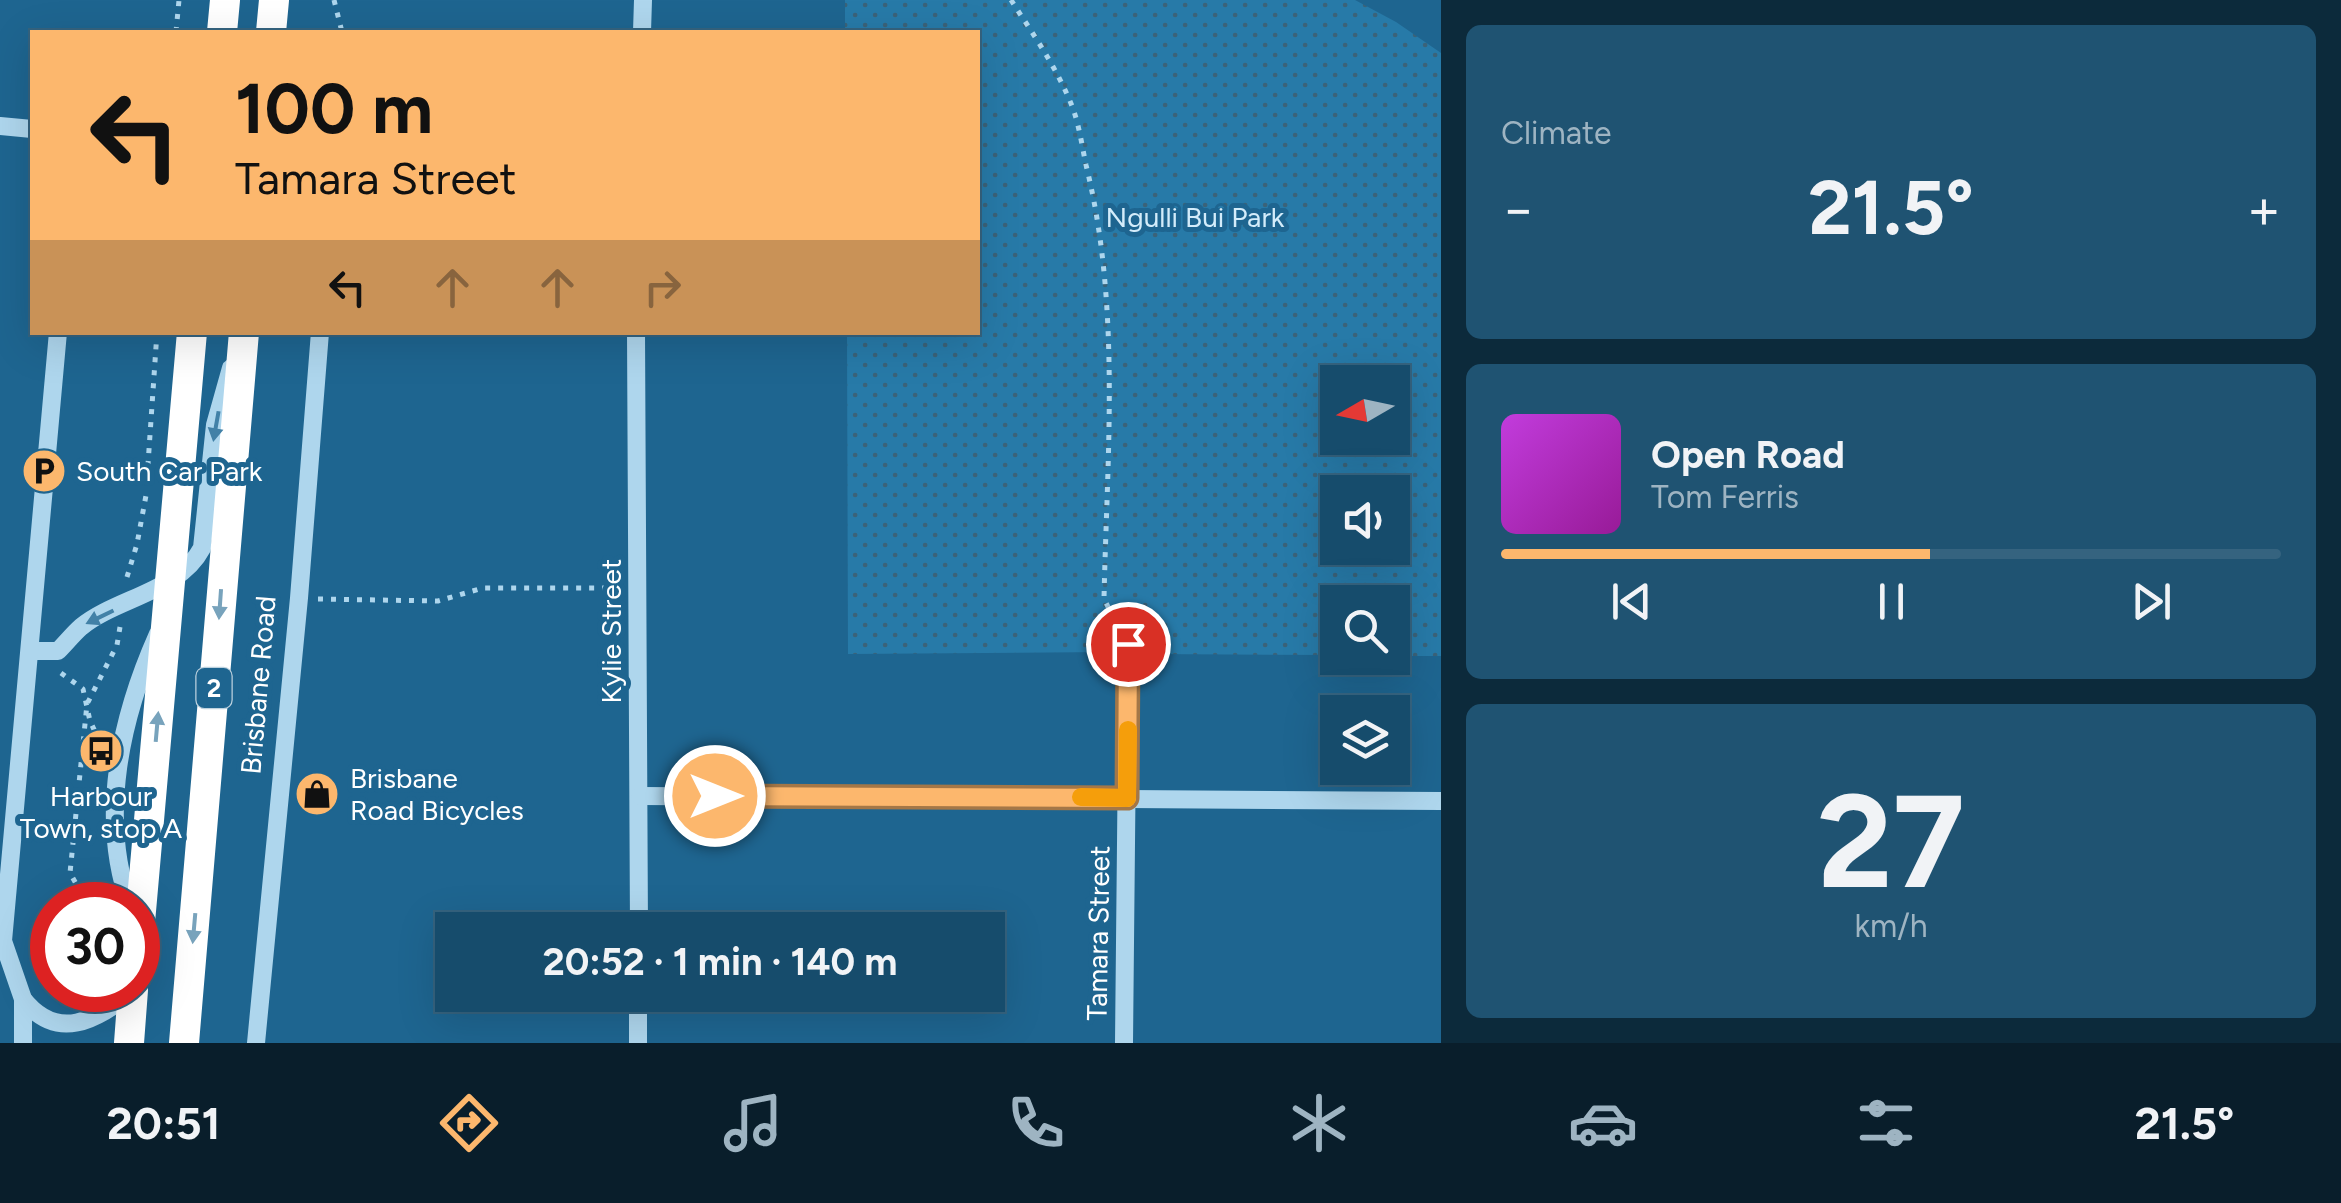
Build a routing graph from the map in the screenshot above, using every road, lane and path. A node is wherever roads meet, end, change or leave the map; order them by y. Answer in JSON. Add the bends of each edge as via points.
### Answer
{"nodes":[{"id":1,"x":178,"y":0,"type":"edge"},
{"id":2,"x":274,"y":0,"type":"edge"},
{"id":3,"x":334,"y":0,"type":"edge"},
{"id":4,"x":643,"y":0,"type":"edge"},
{"id":5,"x":1011,"y":0,"type":"edge"},
{"id":6,"x":176,"y":30,"type":"edge"},
{"id":7,"x":271,"y":30,"type":"edge"},
{"id":8,"x":342,"y":30,"type":"edge"},
{"id":9,"x":642,"y":30,"type":"edge"},
{"id":10,"x":0,"y":126,"type":"edge"},
{"id":11,"x":30,"y":129,"type":"edge"},
{"id":12,"x":58,"y":335,"type":"edge"},
{"id":13,"x":192,"y":335,"type":"edge"},
{"id":14,"x":243,"y":335,"type":"edge"},
{"id":15,"x":244,"y":335,"type":"edge"},
{"id":16,"x":320,"y":335,"type":"edge"},
{"id":17,"x":636,"y":335,"type":"edge"},
{"id":18,"x":172,"y":577,"type":"junction"},
{"id":19,"x":639,"y":588,"type":"junction"},
{"id":20,"x":299,"y":598,"type":"junction"},
{"id":21,"x":168,"y":610,"type":"junction"},
{"id":22,"x":1128,"y":644,"type":"joint"},
{"id":23,"x":31,"y":651,"type":"junction"},
{"id":24,"x":62,"y":674,"type":"dead end"},
{"id":25,"x":121,"y":758,"type":"junction"},
{"id":26,"x":640,"y":796,"type":"junction"},
{"id":27,"x":1127,"y":798,"type":"junction"},
{"id":28,"x":1441,"y":800,"type":"edge"},
{"id":29,"x":125,"y":882,"type":"edge"},
{"id":30,"x":140,"y":882,"type":"edge"},
{"id":31,"x":639,"y":912,"type":"edge"},
{"id":32,"x":1,"y":946,"type":"edge"},
{"id":33,"x":23,"y":999,"type":"junction"},
{"id":34,"x":30,"y":1007,"type":"edge"},
{"id":35,"x":35,"y":1012,"type":"edge"},
{"id":36,"x":103,"y":1012,"type":"edge"},
{"id":37,"x":132,"y":1012,"type":"edge"},
{"id":38,"x":638,"y":1012,"type":"edge"},
{"id":39,"x":23,"y":1043,"type":"edge"},
{"id":40,"x":130,"y":1043,"type":"edge"},
{"id":41,"x":184,"y":1043,"type":"edge"},
{"id":42,"x":256,"y":1043,"type":"edge"},
{"id":43,"x":638,"y":1043,"type":"edge"},
{"id":44,"x":1124,"y":1043,"type":"edge"}],
"edges":[{"from":1,"to":6,"type":"path"},
{"from":2,"to":7,"type":"highway"},
{"from":3,"to":8,"type":"path"},
{"from":4,"to":9,"type":"street"},
{"from":5,"to":22,"type":"path","via":[[1072,107],[1098,215],[1109,382],[1104,599]]},
{"from":10,"to":11,"type":"street"},
{"from":12,"to":23,"type":"street"},
{"from":13,"to":18,"type":"highway","number":"2"},
{"from":14,"to":18,"type":"street","one_way":true,"via":[[215,425],[202,548]]},
{"from":15,"to":41,"type":"highway","name":"Brisbane Road","number":"2","one_way":true},
{"from":16,"to":20,"type":"street","name":"Brisbane Road"},
{"from":17,"to":19,"type":"street","name":"Kylie Street"},
{"from":18,"to":21,"type":"highway","number":"2"},
{"from":18,"to":23,"type":"street","one_way":true,"via":[[82,626],[58,651]]},
{"from":19,"to":20,"type":"path","via":[[482,588],[438,601]]},
{"from":19,"to":26,"type":"street","name":"Kylie Street"},
{"from":20,"to":42,"type":"street","name":"Brisbane Road"},
{"from":21,"to":25,"type":"street","via":[[133,693]]},
{"from":30,"to":21,"type":"highway","number":"2","one_way":true},
{"from":22,"to":27,"type":"street","name":"Tamara Street"},
{"from":23,"to":32,"type":"street"},
{"from":24,"to":25,"type":"path","via":[[83,689],[99,740],[108,754]]},
{"from":25,"to":29,"type":"street","via":[[114,841]]},
{"from":26,"to":27,"type":"street"},
{"from":26,"to":31,"type":"street","name":"Kylie Street"},
{"from":27,"to":28,"type":"street"},
{"from":27,"to":44,"type":"street","name":"Tamara Street"},
{"from":32,"to":33,"type":"street"},
{"from":33,"to":34,"type":"street"},
{"from":33,"to":39,"type":"street"},
{"from":35,"to":36,"type":"street","via":[[43,1021],[72,1026]]},
{"from":37,"to":40,"type":"highway"},
{"from":38,"to":43,"type":"street"}]}
